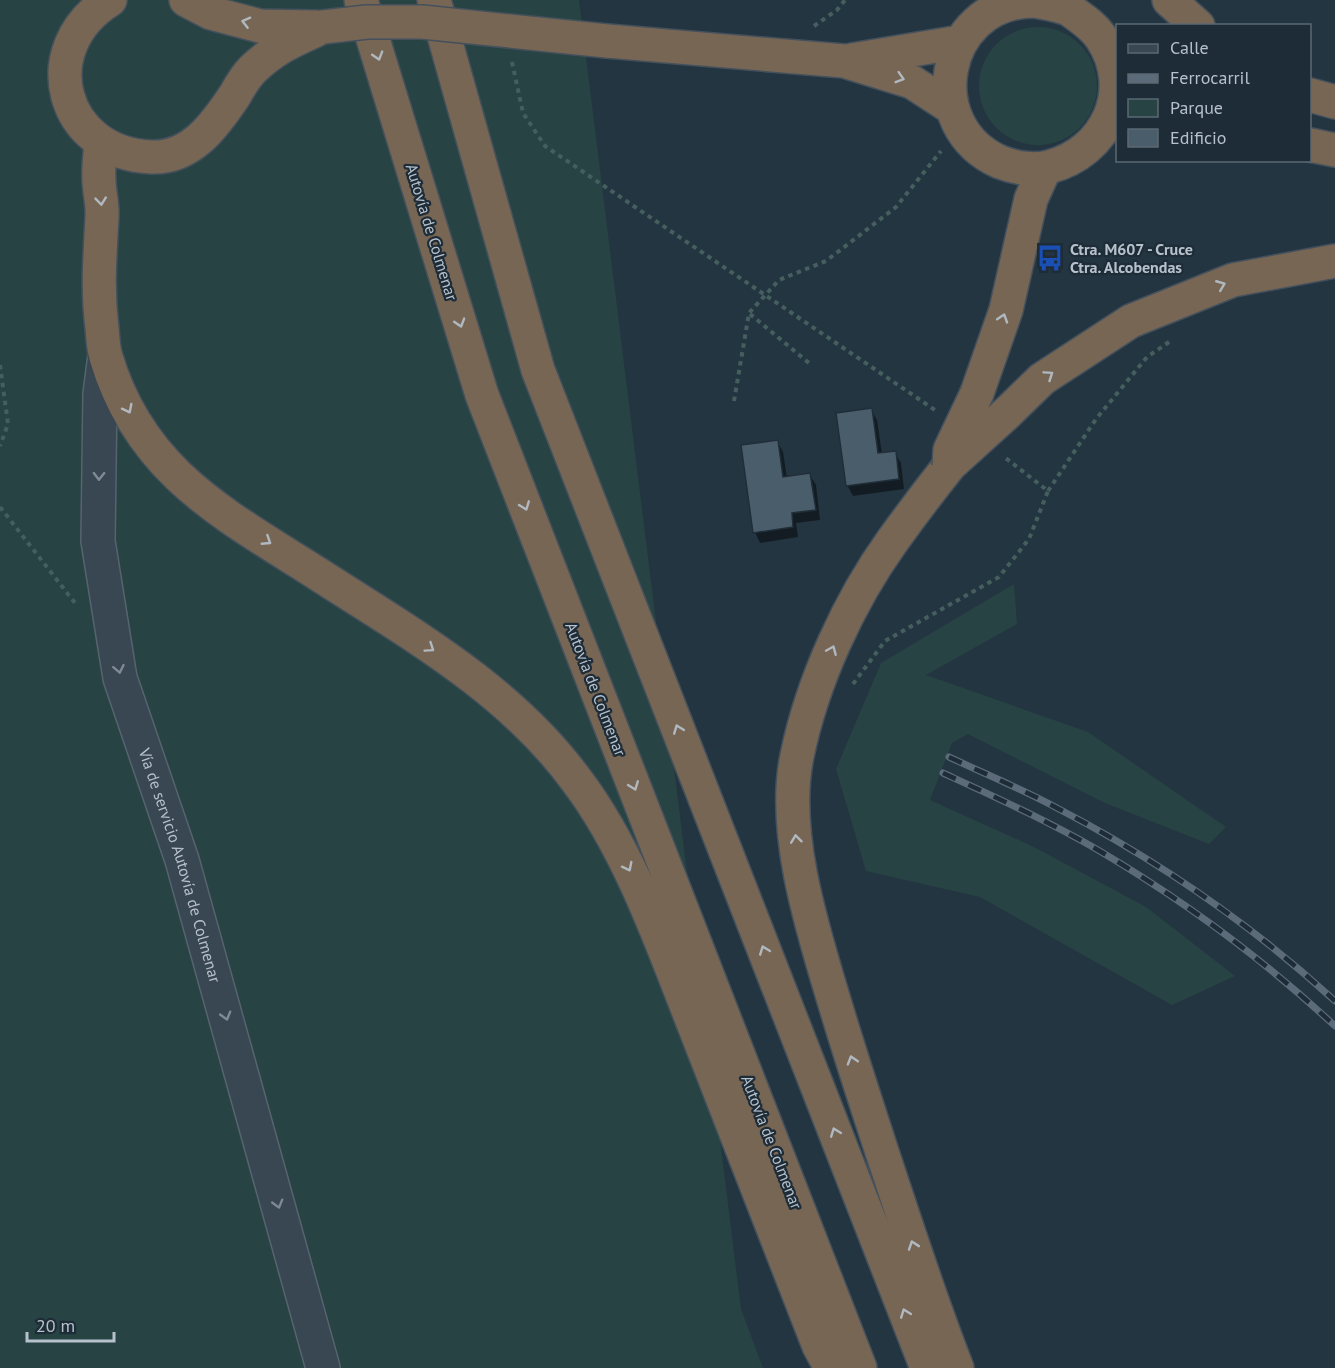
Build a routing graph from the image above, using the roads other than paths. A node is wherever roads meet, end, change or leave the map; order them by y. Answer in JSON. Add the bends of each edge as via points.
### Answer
{"nodes":[{"id":1,"x":110,"y":0,"type":"edge"},
{"id":2,"x":361,"y":0,"type":"edge"},
{"id":3,"x":434,"y":0,"type":"edge"},
{"id":4,"x":1169,"y":0,"type":"edge"},
{"id":5,"x":1062,"y":4,"type":"edge"},
{"id":6,"x":198,"y":7,"type":"edge"},
{"id":7,"x":1196,"y":24,"type":"edge"},
{"id":8,"x":323,"y":27,"type":"junction"},
{"id":9,"x":960,"y":42,"type":"junction"},
{"id":10,"x":1114,"y":56,"type":"edge"},
{"id":11,"x":844,"y":61,"type":"junction"},
{"id":12,"x":1311,"y":95,"type":"edge"},
{"id":13,"x":1335,"y":102,"type":"edge"},
{"id":14,"x":956,"y":118,"type":"junction"},
{"id":15,"x":1311,"y":122,"type":"edge"},
{"id":16,"x":1335,"y":128,"type":"edge"},
{"id":17,"x":1107,"y":135,"type":"edge"},
{"id":18,"x":101,"y":143,"type":"junction"},
{"id":19,"x":1311,"y":145,"type":"edge"},
{"id":20,"x":1335,"y":150,"type":"edge"},
{"id":21,"x":1045,"y":168,"type":"junction"},
{"id":22,"x":1335,"y":261,"type":"edge"},
{"id":23,"x":105,"y":355,"type":"junction"},
{"id":24,"x":949,"y":466,"type":"junction"},
{"id":25,"x":946,"y":1365,"type":"edge"},
{"id":26,"x":323,"y":1368,"type":"edge"},
{"id":27,"x":831,"y":1368,"type":"edge"},
{"id":28,"x":860,"y":1368,"type":"edge"}],
"edges":[{"from":1,"to":18,"type":"highway","via":[[93,10],[77,30],[67,53],[64,79],[70,104],[82,125]]},
{"from":2,"to":28,"type":"highway","name":"Autovía de Colmenar","one_way":true,"via":[[482,395]]},
{"from":25,"to":3,"type":"highway","one_way":true,"via":[[538,370]]},
{"from":4,"to":7,"type":"highway"},
{"from":5,"to":9,"type":"highway","via":[[1031,1],[1001,8],[980,20]]},
{"from":5,"to":10,"type":"highway","via":[[1086,21]]},
{"from":8,"to":6,"type":"highway","one_way":true,"via":[[261,26]]},
{"from":8,"to":11,"type":"highway","bridge":true,"via":[[422,22]]},
{"from":8,"to":18,"type":"highway","via":[[276,49],[250,71],[204,136],[180,151],[153,157],[126,154]]},
{"from":9,"to":11,"type":"highway"},
{"from":9,"to":14,"type":"highway","via":[[951,65],[949,88]]},
{"from":10,"to":17,"type":"highway","via":[[1115,99]]},
{"from":11,"to":14,"type":"highway","one_way":true,"via":[[912,82]]},
{"from":12,"to":13,"type":"highway"},
{"from":14,"to":21,"type":"highway","via":[[970,141],[989,157],[1021,168]]},
{"from":15,"to":16,"type":"highway"},
{"from":17,"to":21,"type":"highway","via":[[1062,164]]},
{"from":18,"to":23,"type":"highway","one_way":true,"via":[[98,281]]},
{"from":19,"to":20,"type":"highway"},
{"from":24,"to":21,"type":"highway","one_way":true,"bridge":true,"via":[[950,450],[977,393],[1006,310],[1031,199]]},
{"from":24,"to":22,"type":"highway","one_way":true,"bridge":true,"via":[[1042,379],[1131,321],[1233,280]]},
{"from":23,"to":26,"type":"street","name":"Vía de servicio Autovía de Colmenar","one_way":true,"via":[[100,394],[98,541],[120,678],[182,860]]},
{"from":23,"to":27,"type":"highway","one_way":true,"via":[[126,408],[148,444],[176,475],[213,506],[486,687],[522,717],[579,783],[632,876]]},
{"from":25,"to":24,"type":"highway","one_way":true,"via":[[825,972],[805,897],[793,809],[796,758],[837,638],[892,542]]}]}
